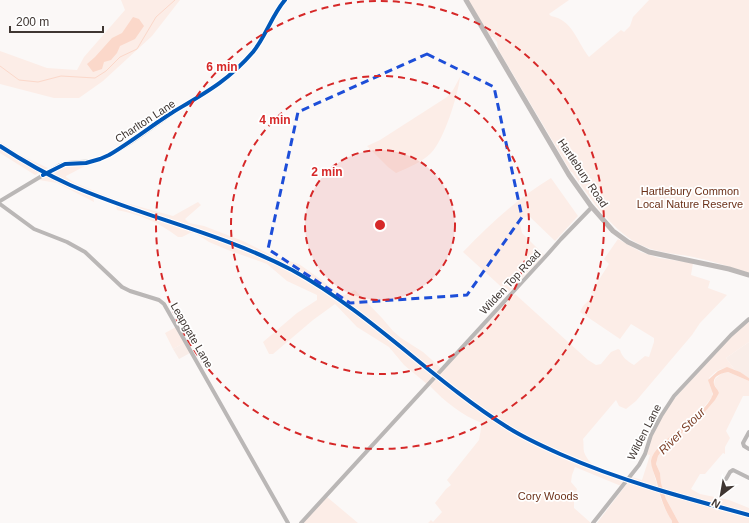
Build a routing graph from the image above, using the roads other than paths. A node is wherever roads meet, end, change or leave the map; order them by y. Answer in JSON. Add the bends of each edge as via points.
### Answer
{"nodes":[{"id":1,"x":285,"y":0,"type":"edge"},
{"id":2,"x":466,"y":0,"type":"edge"},
{"id":3,"x":0,"y":202,"type":"edge"},
{"id":4,"x":592,"y":207,"type":"junction"},
{"id":5,"x":749,"y":275,"type":"edge"},
{"id":6,"x":749,"y":319,"type":"edge"},
{"id":7,"x":749,"y":432,"type":"edge"},
{"id":8,"x":749,"y":449,"type":"edge"},
{"id":9,"x":749,"y":478,"type":"edge"},
{"id":10,"x":726,"y":479,"type":"dead end"},
{"id":11,"x":288,"y":523,"type":"edge"},
{"id":12,"x":301,"y":523,"type":"edge"},
{"id":13,"x":593,"y":523,"type":"edge"}],
"edges":[{"from":1,"to":3,"type":"street","name":"Charlton Lane","via":[[254,50],[216,87],[100,159],[86,163],[64,164]]},
{"from":2,"to":4,"type":"main road","name":"Hartlebury Road","via":[[569,175]]},
{"from":3,"to":11,"type":"street","name":"Leapgate Lane","via":[[34,228],[85,252],[122,287],[164,304]]},
{"from":4,"to":5,"type":"main road","name":"Hartlebury Road","via":[[620,236],[638,248]]},
{"from":4,"to":12,"type":"street","name":"Wilden Top Road"},
{"from":6,"to":13,"type":"street","name":"Wilden Lane","via":[[674,396],[651,435],[642,460]]},
{"from":7,"to":8,"type":"street","via":[[743,443]]},
{"from":9,"to":10,"type":"street","via":[[733,470]]}]}
